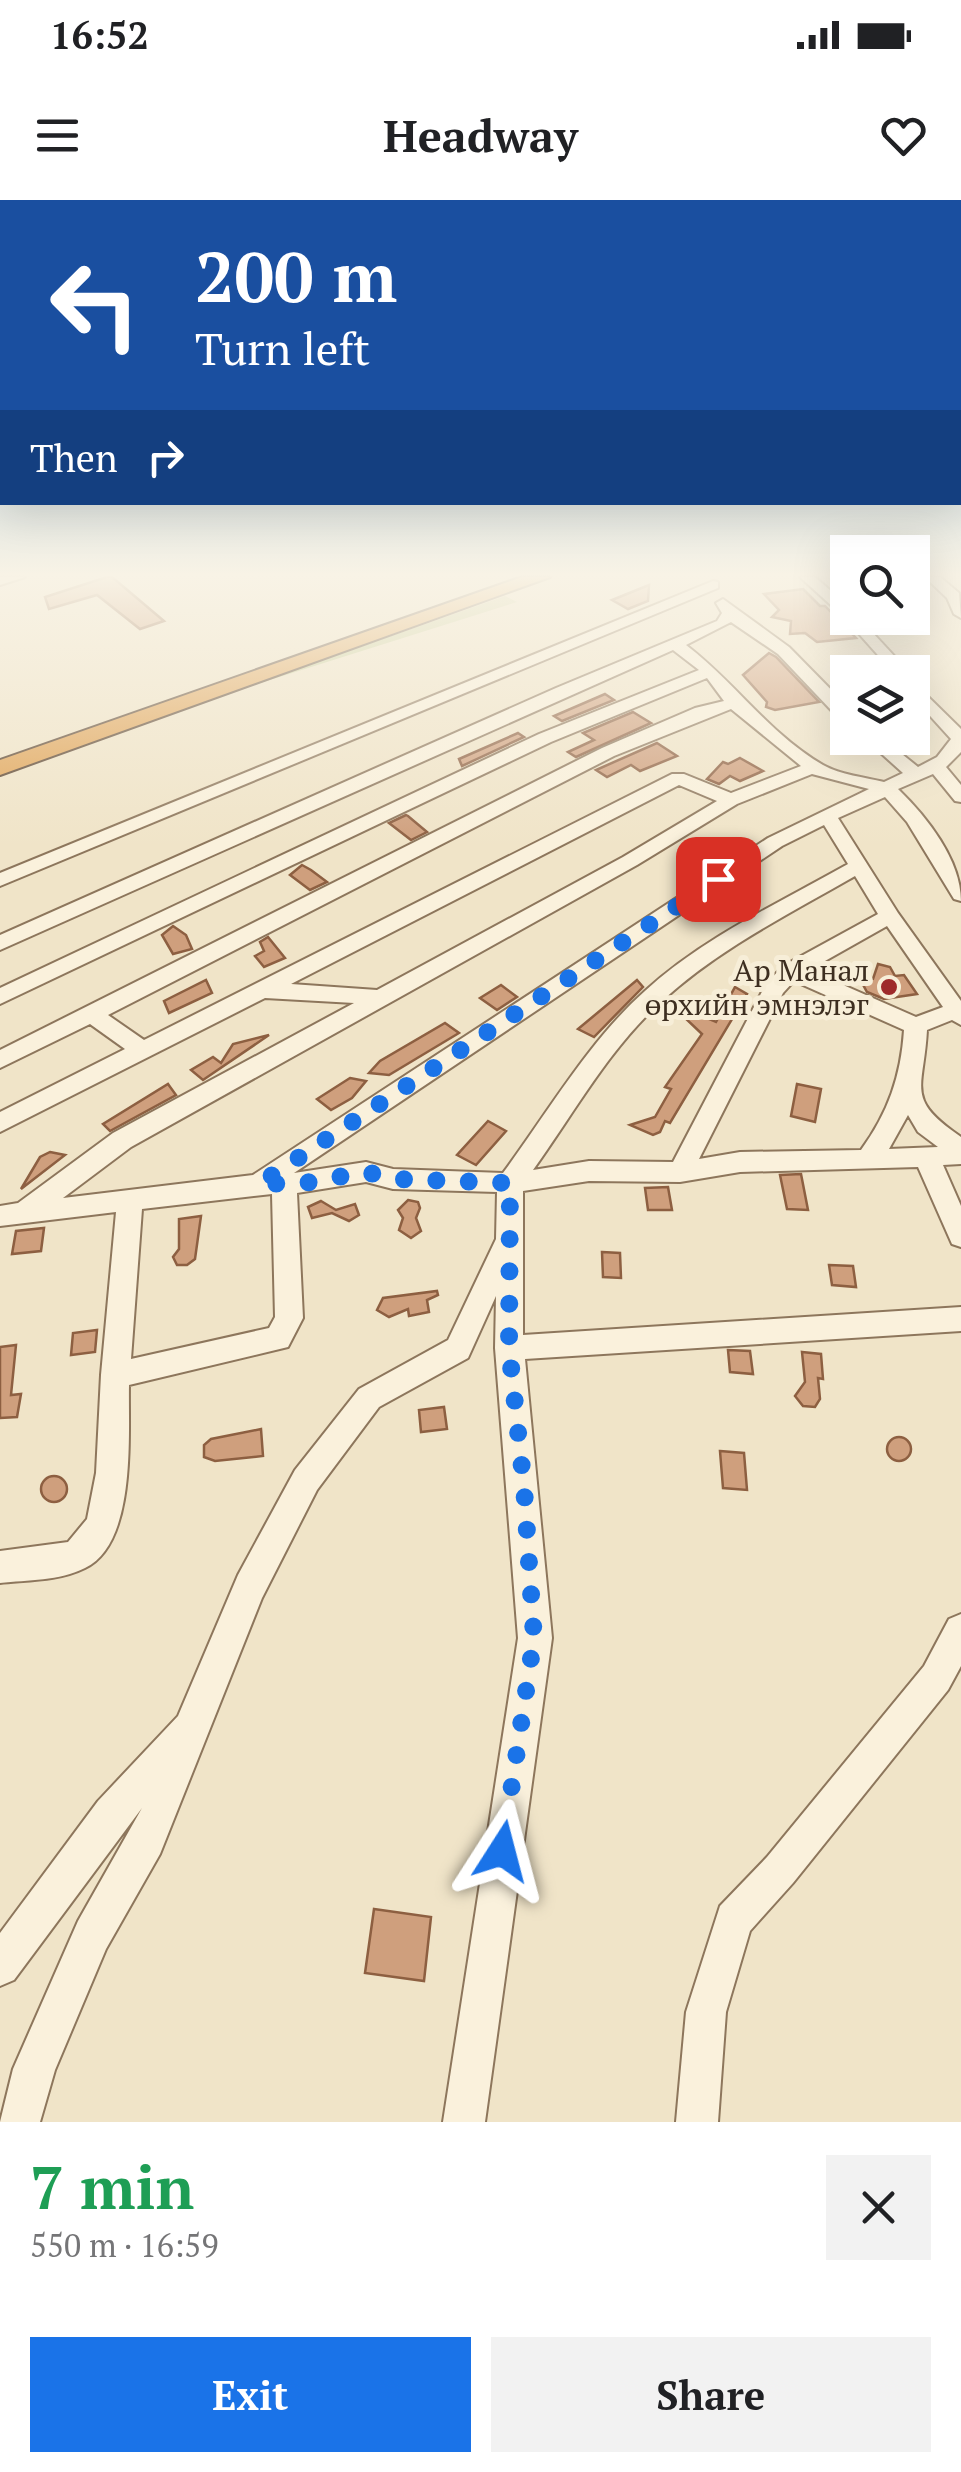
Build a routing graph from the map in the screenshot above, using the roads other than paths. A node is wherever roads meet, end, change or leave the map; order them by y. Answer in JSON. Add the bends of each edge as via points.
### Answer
{"nodes":[{"id":1,"x":286,"y":667,"type":"edge"},
{"id":2,"x":509,"y":667,"type":"edge"},
{"id":3,"x":620,"y":667,"type":"edge"},
{"id":4,"x":704,"y":667,"type":"edge"},
{"id":5,"x":801,"y":667,"type":"edge"},
{"id":6,"x":710,"y":672,"type":"junction"},
{"id":7,"x":734,"y":703,"type":"junction"},
{"id":8,"x":830,"y":704,"type":"edge"},
{"id":9,"x":930,"y":705,"type":"edge"},
{"id":10,"x":960,"y":737,"type":"edge"},
{"id":11,"x":892,"y":755,"type":"edge"},
{"id":12,"x":813,"y":766,"type":"junction"},
{"id":13,"x":0,"y":768,"type":"edge"},
{"id":14,"x":937,"y":768,"type":"junction"},
{"id":15,"x":915,"y":774,"type":"junction"},
{"id":16,"x":885,"y":788,"type":"junction"},
{"id":17,"x":961,"y":797,"type":"edge"},
{"id":18,"x":731,"y":800,"type":"junction"},
{"id":19,"x":828,"y":817,"type":"junction"},
{"id":20,"x":858,"y":866,"type":"junction"},
{"id":21,"x":0,"y":880,"type":"edge"},
{"id":22,"x":961,"y":895,"type":"edge"},
{"id":23,"x":890,"y":916,"type":"junction"},
{"id":24,"x":0,"y":942,"type":"edge"},
{"id":25,"x":791,"y":971,"type":"junction"},
{"id":26,"x":258,"y":994,"type":"junction"},
{"id":27,"x":0,"y":998,"type":"edge"},
{"id":28,"x":380,"y":998,"type":"junction"},
{"id":29,"x":959,"y":1013,"type":"edge"},
{"id":30,"x":94,"y":1016,"type":"junction"},
{"id":31,"x":916,"y":1026,"type":"junction"},
{"id":32,"x":140,"y":1048,"type":"junction"},
{"id":33,"x":0,"y":1060,"type":"edge"},
{"id":34,"x":908,"y":1094,"type":"junction"},
{"id":35,"x":0,"y":1123,"type":"edge"},
{"id":36,"x":961,"y":1152,"type":"edge"},
{"id":37,"x":926,"y":1155,"type":"junction"},
{"id":38,"x":869,"y":1159,"type":"junction"},
{"id":39,"x":680,"y":1172,"type":"junction"},
{"id":40,"x":510,"y":1183,"type":"junction"},
{"id":41,"x":272,"y":1184,"type":"junction"},
{"id":42,"x":130,"y":1199,"type":"junction"},
{"id":43,"x":26,"y":1211,"type":"junction"},
{"id":44,"x":0,"y":1216,"type":"edge"},
{"id":45,"x":510,"y":1226,"type":"junction"},
{"id":46,"x":961,"y":1236,"type":"edge"},
{"id":47,"x":961,"y":1319,"type":"edge"},
{"id":48,"x":509,"y":1348,"type":"junction"},
{"id":49,"x":114,"y":1375,"type":"junction"},
{"id":50,"x":0,"y":1567,"type":"edge"},
{"id":51,"x":961,"y":1632,"type":"edge"},
{"id":52,"x":195,"y":1721,"type":"junction"},
{"id":53,"x":0,"y":1966,"type":"edge"},
{"id":54,"x":19,"y":2122,"type":"edge"},
{"id":55,"x":464,"y":2122,"type":"edge"},
{"id":56,"x":697,"y":2122,"type":"edge"}],
"edges":[{"from":1,"to":13,"type":"highway"},
{"from":2,"to":21,"type":"street"},
{"from":3,"to":24,"type":"street"},
{"from":4,"to":6,"type":"street"},
{"from":5,"to":8,"type":"street"},
{"from":6,"to":7,"type":"street"},
{"from":6,"to":27,"type":"street","via":[[545,738]]},
{"from":7,"to":12,"type":"street"},
{"from":7,"to":30,"type":"street","via":[[608,752]]},
{"from":9,"to":10,"type":"street"},
{"from":10,"to":14,"type":"street","via":[[954,754]]},
{"from":11,"to":15,"type":"street"},
{"from":12,"to":16,"type":"street"},
{"from":12,"to":18,"type":"street"},
{"from":14,"to":15,"type":"street"},
{"from":14,"to":17,"type":"street"},
{"from":15,"to":16,"type":"street"},
{"from":16,"to":19,"type":"street"},
{"from":16,"to":22,"type":"street","via":[[910,814]]},
{"from":18,"to":26,"type":"street","via":[[678,778]]},
{"from":18,"to":28,"type":"street"},
{"from":19,"to":20,"type":"street"},
{"from":19,"to":41,"type":"street","via":[[775,842]]},
{"from":20,"to":23,"type":"street"},
{"from":20,"to":40,"type":"street","via":[[702,955],[653,996],[620,1030]]},
{"from":23,"to":25,"type":"street"},
{"from":23,"to":29,"type":"street"},
{"from":25,"to":31,"type":"street"},
{"from":25,"to":39,"type":"street","via":[[774,989]]},
{"from":26,"to":28,"type":"street","via":[[306,990]]},
{"from":26,"to":32,"type":"street"},
{"from":28,"to":43,"type":"street","via":[[122,1140]]},
{"from":29,"to":31,"type":"street"},
{"from":30,"to":32,"type":"street"},
{"from":30,"to":33,"type":"street"},
{"from":31,"to":34,"type":"street"},
{"from":32,"to":35,"type":"street"},
{"from":34,"to":36,"type":"street","via":[[928,1126]]},
{"from":34,"to":38,"type":"street"},
{"from":36,"to":37,"type":"street"},
{"from":37,"to":38,"type":"street"},
{"from":37,"to":46,"type":"street"},
{"from":38,"to":39,"type":"street","via":[[740,1162]]},
{"from":39,"to":40,"type":"street","via":[[590,1172]]},
{"from":40,"to":41,"type":"street","via":[[366,1172]]},
{"from":40,"to":45,"type":"street"},
{"from":41,"to":42,"type":"street"},
{"from":41,"to":49,"type":"street","via":[[290,1318],[278,1338]]},
{"from":42,"to":43,"type":"street"},
{"from":42,"to":49,"type":"street"},
{"from":43,"to":44,"type":"street"},
{"from":45,"to":48,"type":"street"},
{"from":45,"to":52,"type":"street","via":[[458,1349],[369,1398],[306,1480],[250,1587]]},
{"from":47,"to":48,"type":"street"},
{"from":48,"to":55,"type":"street","via":[[534,1638]]},
{"from":49,"to":50,"type":"street","via":[[107,1516],[96,1538],[77,1556]]},
{"from":51,"to":56,"type":"street","via":[[936,1678],[734,1920],[706,2012]]},
{"from":52,"to":53,"type":"street","via":[[110,1814]]},
{"from":52,"to":54,"type":"street","via":[[147,1841],[92,1935]]}]}
